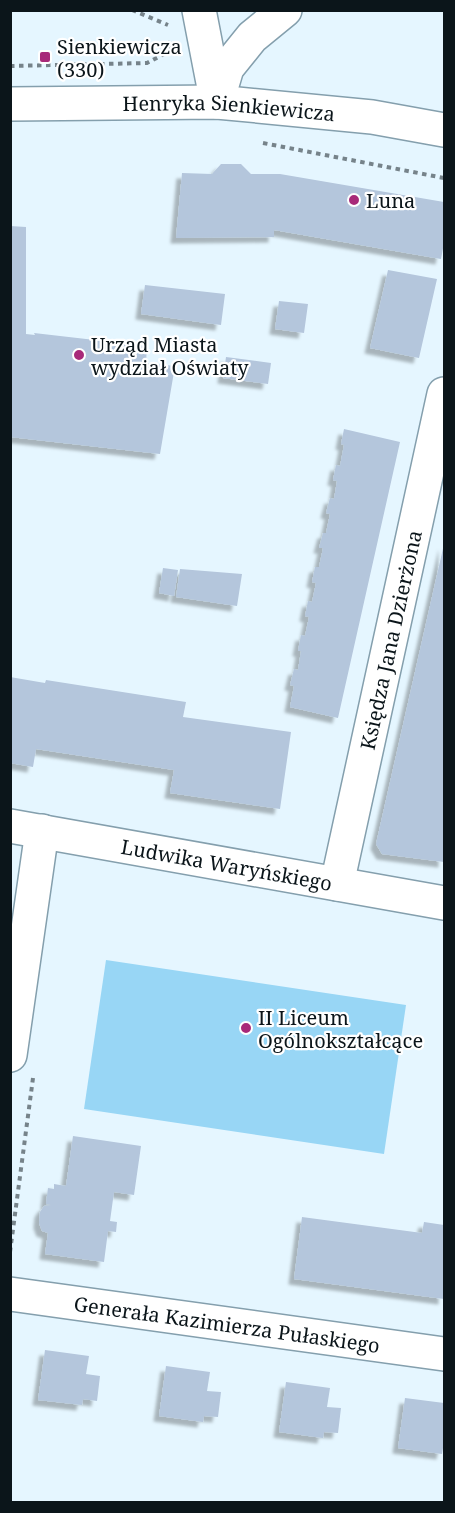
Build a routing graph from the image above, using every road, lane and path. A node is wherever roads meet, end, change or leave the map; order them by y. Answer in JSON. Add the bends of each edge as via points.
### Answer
{"nodes":[{"id":1,"x":199,"y":10,"type":"edge"},
{"id":2,"x":285,"y":10,"type":"edge"},
{"id":3,"x":172,"y":37,"type":"dead end"},
{"id":4,"x":221,"y":54,"type":"junction"},
{"id":5,"x":10,"y":66,"type":"edge"},
{"id":6,"x":217,"y":102,"type":"junction"},
{"id":7,"x":10,"y":104,"type":"edge"},
{"id":8,"x":444,"y":130,"type":"edge"},
{"id":9,"x":252,"y":141,"type":"dead end"},
{"id":10,"x":444,"y":178,"type":"edge"},
{"id":11,"x":444,"y":394,"type":"edge"},
{"id":12,"x":26,"y":828,"type":"edge"},
{"id":13,"x":337,"y":884,"type":"junction"},
{"id":14,"x":444,"y":903,"type":"edge"},
{"id":15,"x":10,"y":1055,"type":"edge"},
{"id":16,"x":10,"y":1294,"type":"edge"},
{"id":17,"x":444,"y":1354,"type":"edge"}],
"edges":[{"from":1,"to":4,"type":"street"},
{"from":2,"to":4,"type":"street","via":[[252,37]]},
{"from":3,"to":5,"type":"path","via":[[166,53],[147,63]]},
{"from":4,"to":6,"type":"street","via":[[227,68]]},
{"from":6,"to":7,"type":"street","name":"Henryka Sienkiewicza"},
{"from":6,"to":8,"type":"street","name":"Henryka Sienkiewicza","via":[[372,117]]},
{"from":9,"to":10,"type":"path"},
{"from":11,"to":13,"type":"street","name":"Księdza Jana Dzierżona"},
{"from":12,"to":13,"type":"street","name":"Ludwika Waryńskiego"},
{"from":12,"to":15,"type":"street"},
{"from":13,"to":14,"type":"street","name":"Ludwika Waryńskiego"},
{"from":16,"to":17,"type":"street","name":"Generała Kazimierza Pułaskiego"}]}
